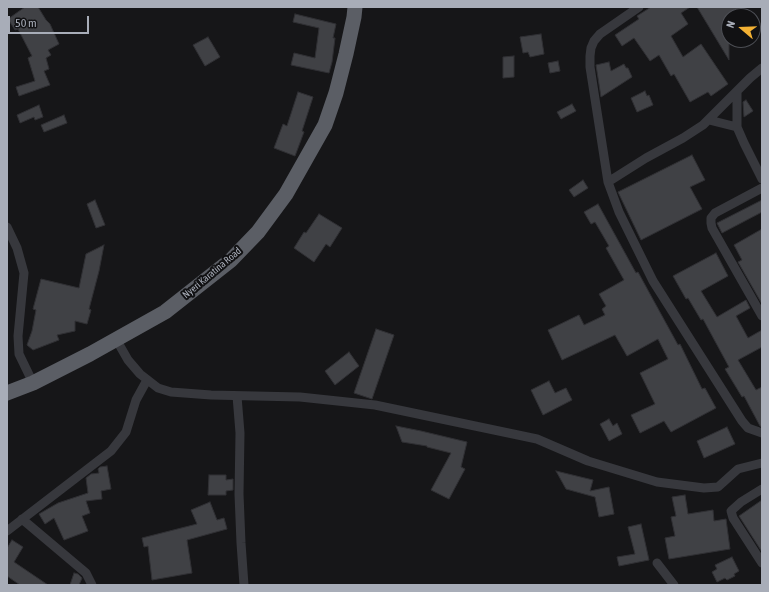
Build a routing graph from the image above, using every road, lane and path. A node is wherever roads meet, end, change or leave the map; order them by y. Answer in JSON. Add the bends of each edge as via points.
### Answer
{"nodes":[{"id":1,"x":355,"y":7,"type":"edge"},
{"id":2,"x":633,"y":9,"type":"edge"},
{"id":3,"x":762,"y":68,"type":"edge"},
{"id":4,"x":737,"y":91,"type":"junction"},
{"id":5,"x":709,"y":120,"type":"junction"},
{"id":6,"x":737,"y":127,"type":"junction"},
{"id":7,"x":762,"y":179,"type":"edge"},
{"id":8,"x":608,"y":182,"type":"junction"},
{"id":9,"x":762,"y":188,"type":"edge"},
{"id":10,"x":7,"y":227,"type":"edge"},
{"id":11,"x":762,"y":316,"type":"edge"},
{"id":12,"x":116,"y":339,"type":"junction"},
{"id":13,"x":147,"y":380,"type":"junction"},
{"id":14,"x":33,"y":383,"type":"junction"},
{"id":15,"x":7,"y":394,"type":"edge"},
{"id":16,"x":237,"y":396,"type":"junction"},
{"id":17,"x":762,"y":433,"type":"edge"},
{"id":18,"x":762,"y":463,"type":"edge"},
{"id":19,"x":762,"y":489,"type":"edge"},
{"id":20,"x":22,"y":519,"type":"junction"},
{"id":21,"x":7,"y":530,"type":"edge"},
{"id":22,"x":657,"y":563,"type":"dead end"},
{"id":23,"x":762,"y":563,"type":"edge"},
{"id":24,"x":92,"y":585,"type":"edge"},
{"id":25,"x":244,"y":585,"type":"edge"},
{"id":26,"x":674,"y":585,"type":"edge"}],
"edges":[{"from":1,"to":12,"type":"highway","name":"Nyeri Karatina Road","via":[[345,61],[325,125],[286,194],[258,232],[231,260],[165,312]]},
{"from":2,"to":8,"type":"street","via":[[600,34],[591,48]]},
{"from":3,"to":4,"type":"street"},
{"from":4,"to":5,"type":"street"},
{"from":4,"to":6,"type":"street"},
{"from":5,"to":6,"type":"street"},
{"from":5,"to":8,"type":"street"},
{"from":6,"to":7,"type":"street"},
{"from":8,"to":17,"type":"street","via":[[619,212],[653,281],[742,421],[748,428]]},
{"from":9,"to":11,"type":"street","via":[[715,213],[711,223]]},
{"from":10,"to":14,"type":"street","via":[[17,248],[24,273],[18,336],[20,354]]},
{"from":12,"to":13,"type":"street","via":[[128,360]]},
{"from":12,"to":14,"type":"highway","name":"Nyeri Karatina Road"},
{"from":13,"to":16,"type":"street","via":[[158,388],[171,392]]},
{"from":13,"to":20,"type":"street","via":[[136,400],[126,432],[111,451]]},
{"from":14,"to":15,"type":"highway","name":"Nyeri Karatina Road"},
{"from":16,"to":18,"type":"street","via":[[300,397],[375,405],[537,439],[588,461],[657,482],[704,488],[718,487],[738,469]]},
{"from":16,"to":25,"type":"street","via":[[240,433],[240,536]]},
{"from":19,"to":23,"type":"street","via":[[731,510],[733,518]]},
{"from":20,"to":21,"type":"street"},
{"from":20,"to":24,"type":"street","via":[[86,573]]},
{"from":22,"to":26,"type":"street"}]}
